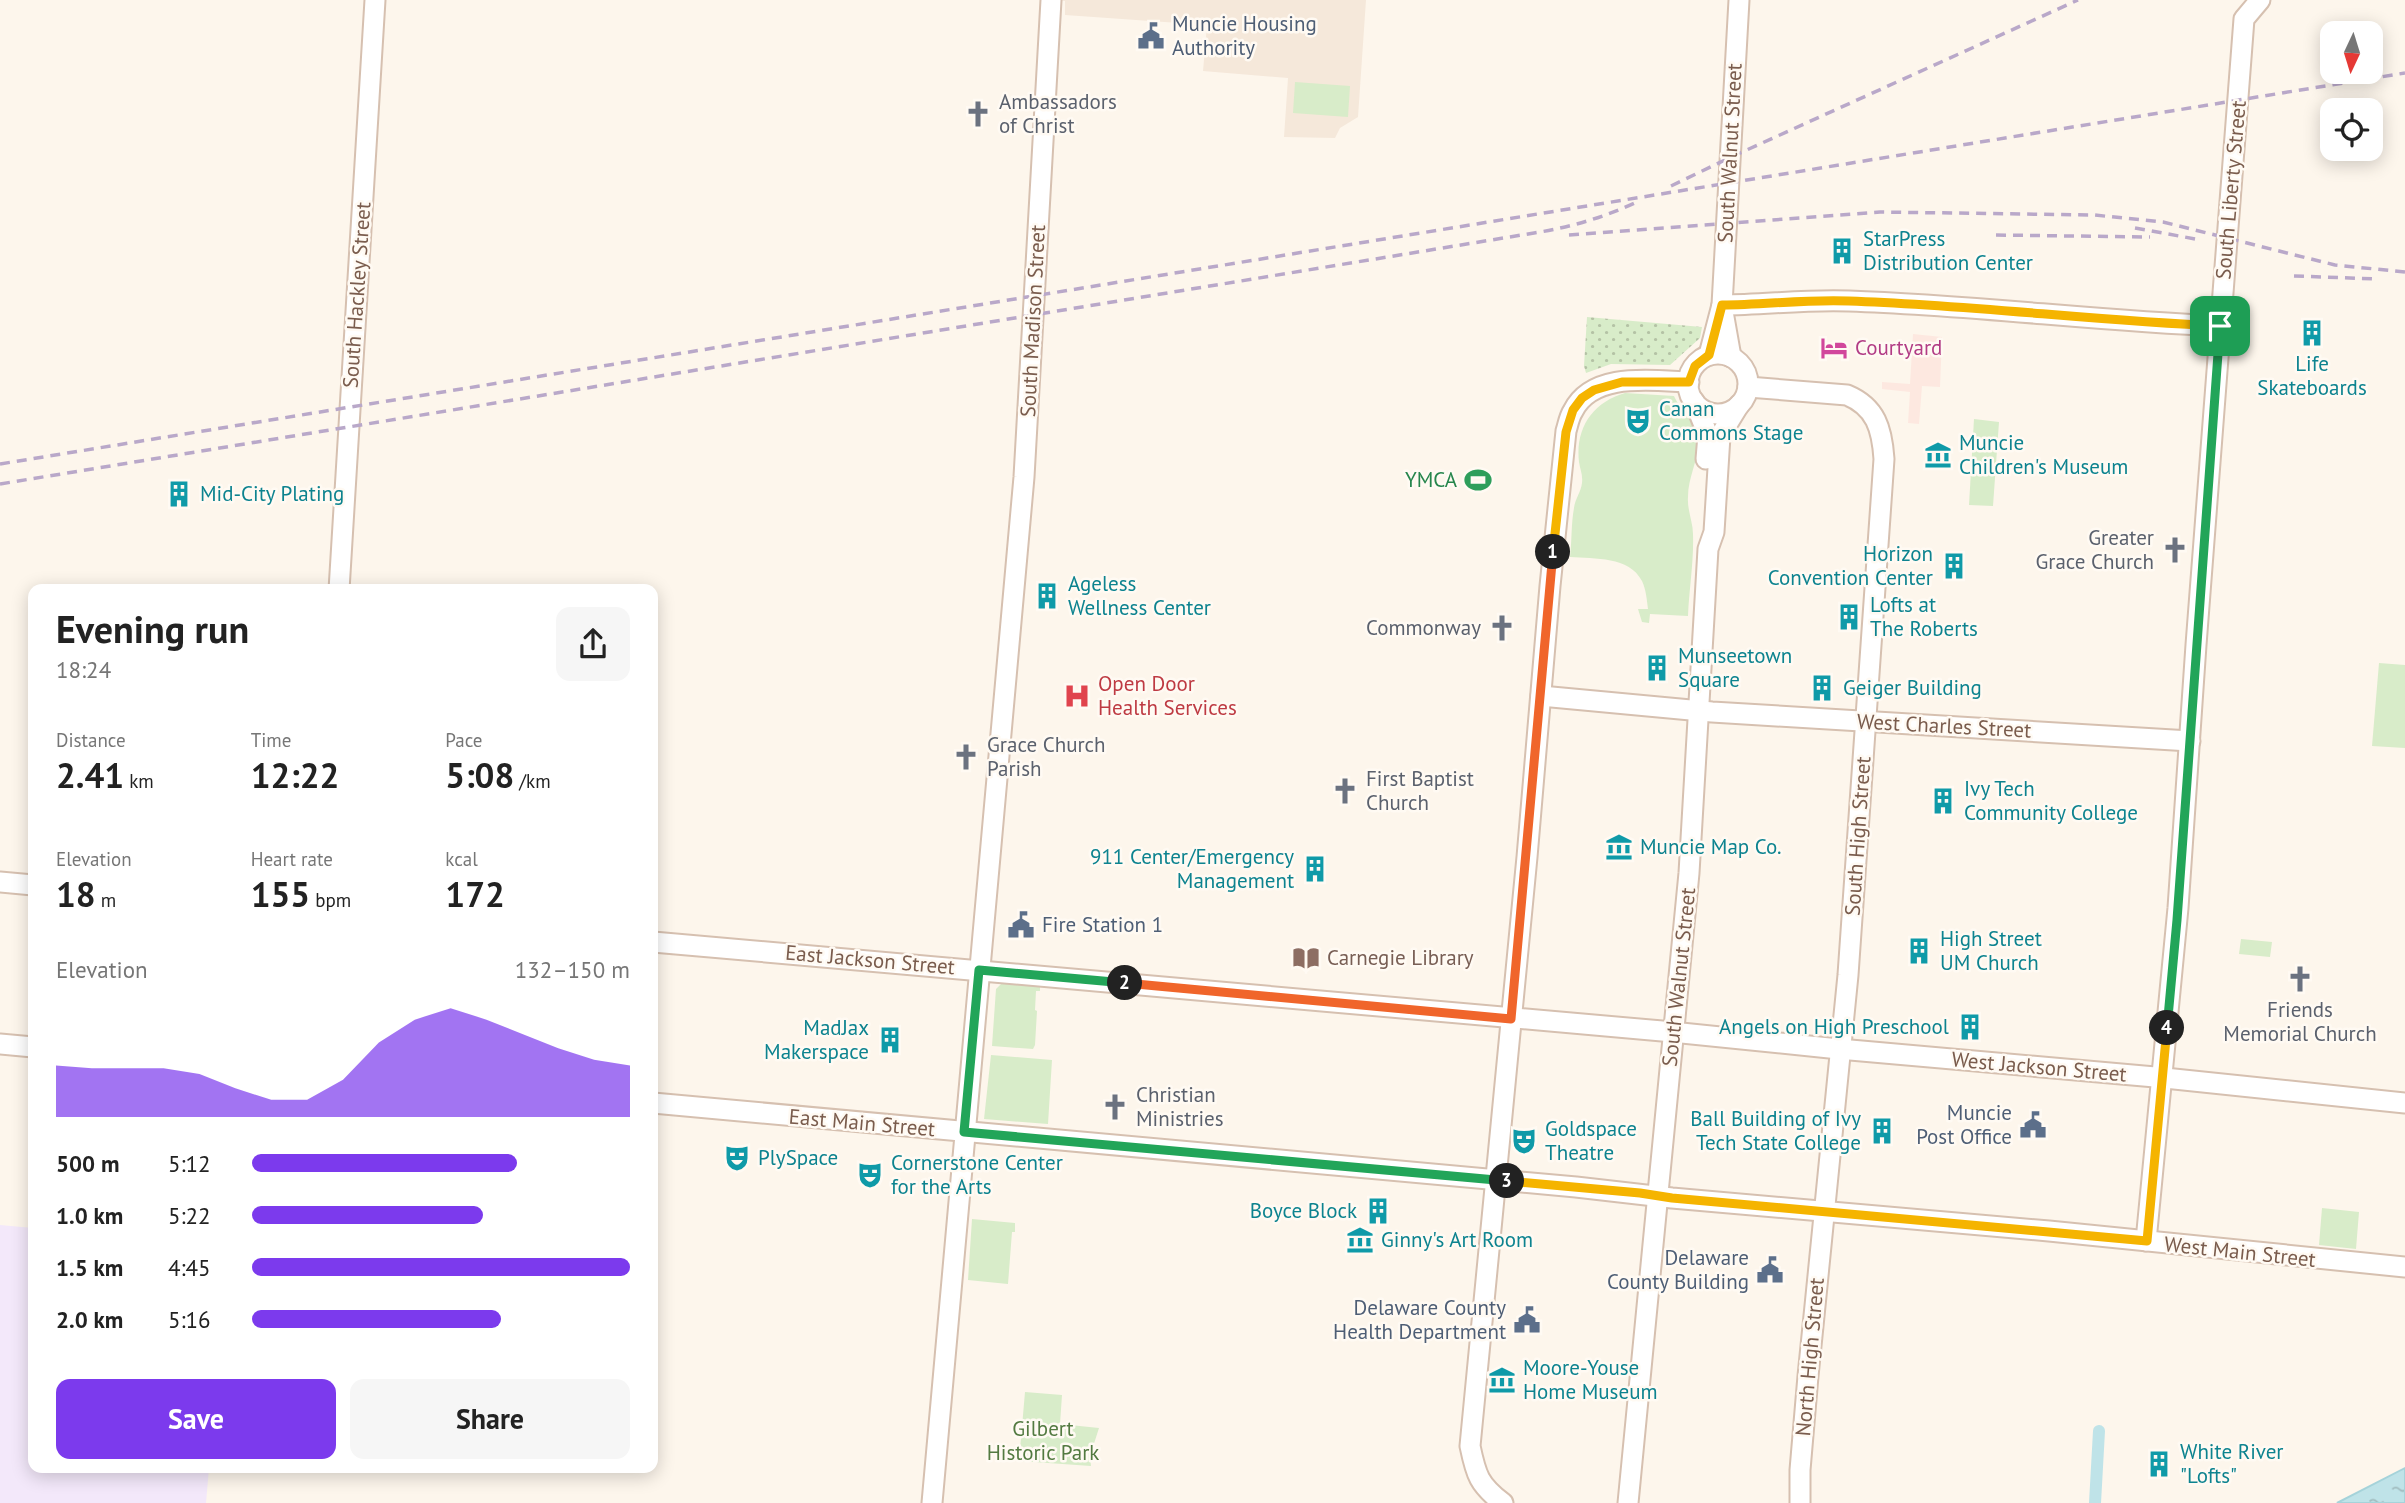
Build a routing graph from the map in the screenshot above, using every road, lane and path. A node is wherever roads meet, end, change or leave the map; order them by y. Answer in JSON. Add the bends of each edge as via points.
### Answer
{"nodes":[{"id":1,"x":375,"y":0,"type":"edge"},
{"id":2,"x":1051,"y":0,"type":"edge"},
{"id":3,"x":1739,"y":0,"type":"edge"},
{"id":4,"x":2260,"y":0,"type":"edge"},
{"id":5,"x":1722,"y":305,"type":"junction"},
{"id":6,"x":2220,"y":326,"type":"junction"},
{"id":7,"x":1709,"y":355,"type":"junction"},
{"id":8,"x":1731,"y":357,"type":"junction"},
{"id":9,"x":1689,"y":382,"type":"junction"},
{"id":10,"x":1744,"y":396,"type":"junction"},
{"id":11,"x":1694,"y":401,"type":"junction"},
{"id":12,"x":1708,"y":549,"type":"junction"},
{"id":13,"x":339,"y":584,"type":"edge"},
{"id":14,"x":1541,"y":696,"type":"junction"},
{"id":15,"x":1699,"y":711,"type":"junction"},
{"id":16,"x":1865,"y":722,"type":"junction"},
{"id":17,"x":2190,"y":741,"type":"junction"},
{"id":18,"x":0,"y":882,"type":"edge"},
{"id":19,"x":28,"y":885,"type":"edge"},
{"id":20,"x":658,"y":942,"type":"edge"},
{"id":21,"x":979,"y":970,"type":"junction"},
{"id":22,"x":1511,"y":1019,"type":"junction"},
{"id":23,"x":1673,"y":1032,"type":"junction"},
{"id":24,"x":0,"y":1044,"type":"edge"},
{"id":25,"x":28,"y":1047,"type":"edge"},
{"id":26,"x":1839,"y":1049,"type":"junction"},
{"id":27,"x":2162,"y":1078,"type":"junction"},
{"id":28,"x":658,"y":1103,"type":"edge"},
{"id":29,"x":2405,"y":1103,"type":"edge"},
{"id":30,"x":964,"y":1132,"type":"junction"},
{"id":31,"x":1496,"y":1180,"type":"junction"},
{"id":32,"x":1657,"y":1196,"type":"junction"},
{"id":33,"x":1824,"y":1212,"type":"junction"},
{"id":34,"x":2147,"y":1241,"type":"junction"},
{"id":35,"x":2405,"y":1267,"type":"edge"},
{"id":36,"x":1798,"y":1500,"type":"edge"},
{"id":37,"x":932,"y":1503,"type":"edge"},
{"id":38,"x":1503,"y":1503,"type":"edge"},
{"id":39,"x":1628,"y":1503,"type":"edge"}],
"edges":[{"from":1,"to":13,"type":"main road","name":"South Hackley Street"},
{"from":2,"to":21,"type":"main road","name":"South Madison Street","via":[[1024,477]]},
{"from":3,"to":5,"type":"main road","name":"South Walnut Street"},
{"from":4,"to":6,"type":"main road","name":"South Liberty Street","via":[[2244,19]]},
{"from":5,"to":6,"type":"main road","via":[[1869,302]]},
{"from":5,"to":7,"type":"main road","name":"South Walnut Street"},
{"from":5,"to":8,"type":"main road","name":"South Walnut Street"},
{"from":6,"to":17,"type":"main road","name":"South Liberty Street"},
{"from":7,"to":8,"type":"main road"},
{"from":7,"to":9,"type":"main road","via":[[1695,366]]},
{"from":8,"to":10,"type":"main road","via":[[1746,373]]},
{"from":9,"to":11,"type":"main road"},
{"from":9,"to":14,"type":"main road","via":[[1622,382],[1594,390],[1573,410],[1566,432]]},
{"from":10,"to":11,"type":"main road","via":[[1724,413]]},
{"from":10,"to":12,"type":"main road","name":"South Walnut Street","via":[[1720,436],[1714,532]]},
{"from":10,"to":16,"type":"main road","name":"South High Street","via":[[1847,395],[1859,400],[1878,423],[1884,459]]},
{"from":11,"to":12,"type":"main road","name":"South Walnut Street","via":[[1708,435],[1702,532]]},
{"from":12,"to":15,"type":"main road","name":"South Walnut Street"},
{"from":14,"to":15,"type":"main road","name":"West Charles Street"},
{"from":14,"to":22,"type":"main road"},
{"from":15,"to":16,"type":"main road","name":"West Charles Street"},
{"from":15,"to":23,"type":"main road","name":"South Walnut Street"},
{"from":16,"to":17,"type":"main road","name":"West Charles Street"},
{"from":16,"to":26,"type":"main road","name":"South High Street"},
{"from":17,"to":27,"type":"main road","name":"South Liberty Street"},
{"from":18,"to":19,"type":"main road"},
{"from":20,"to":21,"type":"main road","name":"East Jackson Street"},
{"from":21,"to":22,"type":"main road","name":"East Jackson Street"},
{"from":21,"to":30,"type":"main road","name":"South Madison Street"},
{"from":22,"to":23,"type":"main road","name":"East Jackson Street"},
{"from":22,"to":31,"type":"main road"},
{"from":23,"to":26,"type":"main road","name":"West Jackson Street"},
{"from":23,"to":32,"type":"main road","name":"South Walnut Street"},
{"from":24,"to":25,"type":"main road"},
{"from":26,"to":27,"type":"main road","name":"West Jackson Street"},
{"from":26,"to":33,"type":"main road","name":"South High Street"},
{"from":27,"to":29,"type":"main road","name":"West Jackson Street"},
{"from":27,"to":34,"type":"main road","name":"South Liberty Street"},
{"from":28,"to":30,"type":"main road","name":"East Main Street"},
{"from":30,"to":31,"type":"main road","name":"East Main Street"},
{"from":30,"to":37,"type":"main road","name":"South Madison Street"},
{"from":31,"to":32,"type":"main road","name":"East Main Street"},
{"from":31,"to":38,"type":"main road","via":[[1470,1446],[1477,1476]]},
{"from":32,"to":33,"type":"main road","name":"West Main Street"},
{"from":32,"to":39,"type":"main road","name":"South Walnut Street"},
{"from":33,"to":34,"type":"main road","name":"West Main Street"},
{"from":33,"to":36,"type":"main road","name":"North High Street"},
{"from":34,"to":35,"type":"main road","name":"West Main Street"}]}
